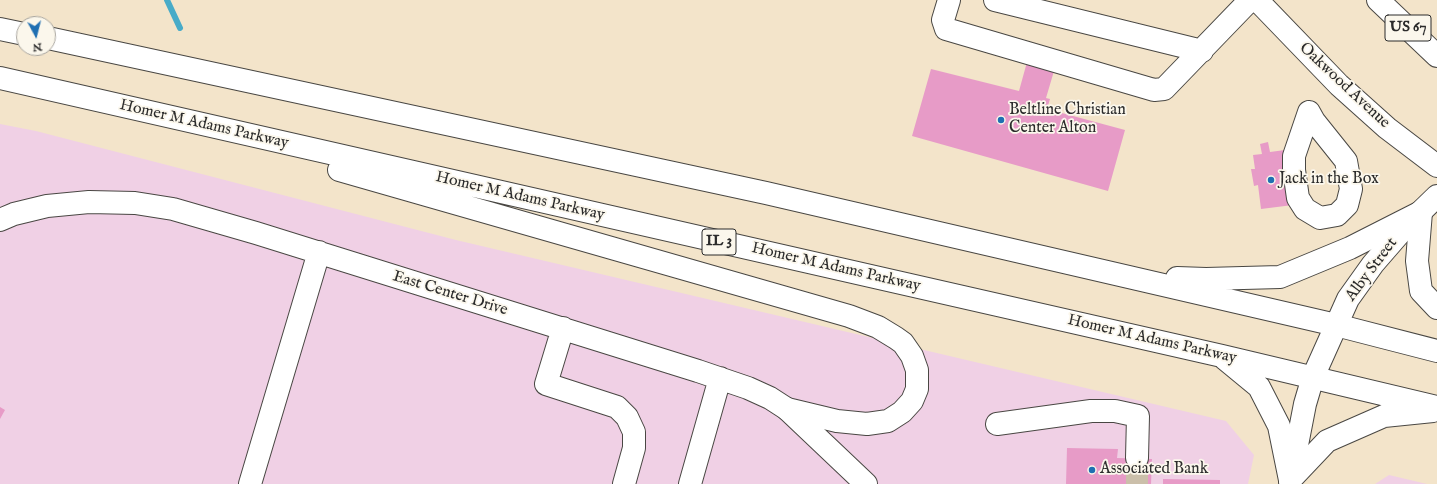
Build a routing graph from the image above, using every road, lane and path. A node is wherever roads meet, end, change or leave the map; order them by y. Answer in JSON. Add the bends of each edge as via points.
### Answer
{"nodes":[{"id":1,"x":949,"y":0,"type":"edge"},
{"id":2,"x":995,"y":0,"type":"edge"},
{"id":3,"x":1250,"y":0,"type":"edge"},
{"id":4,"x":1257,"y":0,"type":"edge"},
{"id":5,"x":1378,"y":0,"type":"edge"},
{"id":6,"x":0,"y":29,"type":"edge"},
{"id":7,"x":16,"y":32,"type":"edge"},
{"id":8,"x":56,"y":40,"type":"edge"},
{"id":9,"x":1202,"y":51,"type":"junction"},
{"id":10,"x":1437,"y":56,"type":"edge"},
{"id":11,"x":0,"y":79,"type":"edge"},
{"id":12,"x":1437,"y":166,"type":"edge"},
{"id":13,"x":1437,"y":196,"type":"edge"},
{"id":14,"x":1421,"y":212,"type":"junction"},
{"id":15,"x":0,"y":220,"type":"edge"},
{"id":16,"x":319,"y":252,"type":"junction"},
{"id":17,"x":1128,"y":277,"type":"junction"},
{"id":18,"x":1437,"y":308,"type":"edge"},
{"id":19,"x":1336,"y":325,"type":"junction"},
{"id":20,"x":563,"y":328,"type":"junction"},
{"id":21,"x":1437,"y":351,"type":"edge"},
{"id":22,"x":1222,"y":356,"type":"junction"},
{"id":23,"x":1313,"y":377,"type":"junction"},
{"id":24,"x":720,"y":378,"type":"junction"},
{"id":25,"x":1437,"y":407,"type":"edge"},
{"id":26,"x":787,"y":409,"type":"junction"},
{"id":27,"x":1437,"y":411,"type":"edge"},
{"id":28,"x":997,"y":424,"type":"dead end"},
{"id":29,"x":1137,"y":458,"type":"tunnel mouth"},
{"id":30,"x":1289,"y":482,"type":"edge"},
{"id":31,"x":250,"y":484,"type":"edge"},
{"id":32,"x":624,"y":484,"type":"edge"},
{"id":33,"x":690,"y":484,"type":"edge"},
{"id":34,"x":866,"y":484,"type":"edge"}],
"edges":[{"from":1,"to":9,"type":"main road","via":[[944,20],[946,29],[1154,90],[1164,89]]},
{"from":2,"to":9,"type":"main road"},
{"from":3,"to":9,"type":"main road"},
{"from":4,"to":12,"type":"main road","name":"Oakwood Avenue","via":[[1339,85],[1387,128]]},
{"from":5,"to":10,"type":"main road","number":"US 67"},
{"from":6,"to":7,"type":"main road"},
{"from":8,"to":17,"type":"main road","via":[[766,193]]},
{"from":11,"to":22,"type":"main road","name":"Homer M Adams Parkway","number":"IL 3"},
{"from":11,"to":26,"type":"main road","via":[[300,158],[849,316],[896,338],[912,356],[917,370],[917,390],[912,402],[888,421],[867,424],[837,421]]},
{"from":13,"to":14,"type":"main road","name":"Alby Street"},
{"from":14,"to":17,"type":"main road","via":[[1350,248],[1280,277]]},
{"from":14,"to":18,"type":"main road","via":[[1417,261],[1421,291]]},
{"from":14,"to":19,"type":"main road","name":"Alby Street","via":[[1373,264],[1348,299]]},
{"from":15,"to":16,"type":"main road","name":"East Center Drive","via":[[47,206],[89,202],[135,203],[173,209]]},
{"from":16,"to":20,"type":"main road","name":"East Center Drive"},
{"from":16,"to":31,"type":"main road"},
{"from":17,"to":19,"type":"main road"},
{"from":19,"to":21,"type":"main road"},
{"from":19,"to":23,"type":"main road","name":"Alby Street"},
{"from":20,"to":24,"type":"main road","name":"East Center Drive"},
{"from":20,"to":32,"type":"main road","via":[[546,384],[617,407],[627,417],[634,432],[634,448]]},
{"from":22,"to":23,"type":"main road","name":"Homer M Adams Parkway","number":"IL 3"},
{"from":22,"to":30,"type":"main road","via":[[1259,387],[1279,426]]},
{"from":23,"to":25,"type":"main road","name":"Homer M Adams Parkway","number":"IL 3"},
{"from":23,"to":30,"type":"main road","name":"Alby Street"},
{"from":24,"to":26,"type":"main road","name":"East Center Drive","via":[[753,390]]},
{"from":24,"to":33,"type":"main road"},
{"from":26,"to":34,"type":"main road","name":"East Center Drive"},
{"from":27,"to":30,"type":"main road","via":[[1384,416],[1327,441]]},
{"from":28,"to":29,"type":"main road","via":[[1091,411],[1115,411],[1138,416]]}]}
